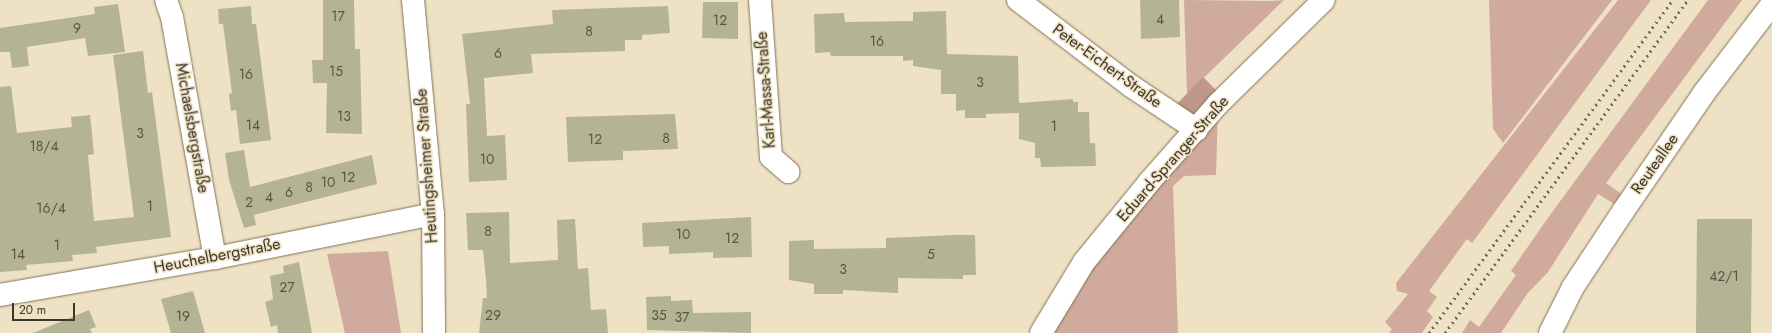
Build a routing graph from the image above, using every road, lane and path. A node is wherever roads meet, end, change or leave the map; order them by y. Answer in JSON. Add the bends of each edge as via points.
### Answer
{"nodes":[{"id":1,"x":166,"y":0,"type":"edge"},
{"id":2,"x":413,"y":0,"type":"edge"},
{"id":3,"x":760,"y":0,"type":"edge"},
{"id":4,"x":1018,"y":0,"type":"edge"},
{"id":5,"x":1324,"y":0,"type":"edge"},
{"id":6,"x":1772,"y":4,"type":"edge"},
{"id":7,"x":1197,"y":130,"type":"junction"},
{"id":8,"x":788,"y":172,"type":"dead end"},
{"id":9,"x":433,"y":214,"type":"junction"},
{"id":10,"x":215,"y":258,"type":"junction"},
{"id":11,"x":0,"y":294,"type":"edge"},
{"id":12,"x":434,"y":333,"type":"edge"},
{"id":13,"x":1041,"y":333,"type":"edge"},
{"id":14,"x":1550,"y":333,"type":"edge"}],
"edges":[{"from":1,"to":10,"type":"street","name":"Michaelsbergstraße","via":[[172,17]]},
{"from":2,"to":9,"type":"street","name":"Heutingsheimer Straße"},
{"from":3,"to":8,"type":"street","name":"Karl-Massa-Straße","via":[[770,158]]},
{"from":4,"to":7,"type":"street","name":"Peter-Eichert-Straße","via":[[1131,86]]},
{"from":5,"to":7,"type":"street","name":"Eduard-Spranger-Straße","via":[[1218,104]]},
{"from":6,"to":14,"type":"street","name":"Reuteallee","via":[[1704,93],[1624,210],[1573,287]]},
{"from":7,"to":13,"type":"street","name":"Eduard-Spranger-Straße","via":[[1084,262]]},
{"from":9,"to":10,"type":"street","name":"Heuchelbergstraße"},
{"from":9,"to":12,"type":"street","name":"Heutingsheimer Straße"},
{"from":10,"to":11,"type":"street","name":"Heuchelbergstraße"}]}
